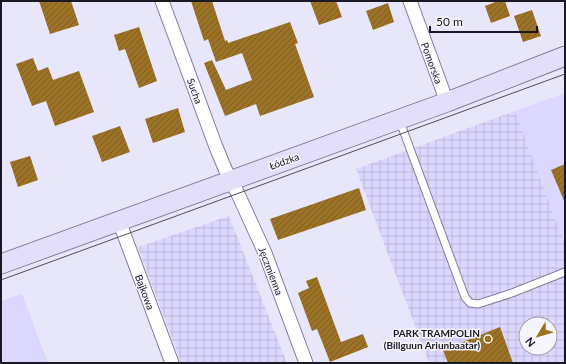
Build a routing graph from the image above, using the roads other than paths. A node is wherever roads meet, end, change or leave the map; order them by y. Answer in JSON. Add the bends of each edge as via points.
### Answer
{"nodes":[{"id":1,"x":162,"y":1,"type":"edge"},
{"id":2,"x":410,"y":1,"type":"edge"},
{"id":3,"x":565,"y":56,"type":"edge"},
{"id":4,"x":446,"y":102,"type":"junction"},
{"id":5,"x":399,"y":119,"type":"junction"},
{"id":6,"x":231,"y":180,"type":"junction"},
{"id":7,"x":119,"y":221,"type":"junction"},
{"id":8,"x":1,"y":264,"type":"edge"},
{"id":9,"x":565,"y":272,"type":"edge"},
{"id":10,"x":172,"y":363,"type":"edge"},
{"id":11,"x":306,"y":363,"type":"edge"}],
"edges":[{"from":1,"to":6,"type":"street","name":"Sucha"},
{"from":2,"to":4,"type":"street","name":"Pomorska"},
{"from":3,"to":4,"type":"main road","name":"Łódzka"},
{"from":4,"to":5,"type":"main road","name":"Łódzka"},
{"from":5,"to":6,"type":"main road","name":"Łódzka"},
{"from":5,"to":9,"type":"lane","via":[[465,297],[470,303],[485,302]]},
{"from":6,"to":7,"type":"main road","name":"Łódzka"},
{"from":6,"to":11,"type":"street","name":"Jęczmienna","via":[[265,253]]},
{"from":7,"to":8,"type":"main road","name":"Łódzka"},
{"from":7,"to":10,"type":"street","name":"Bajkowa"}]}
